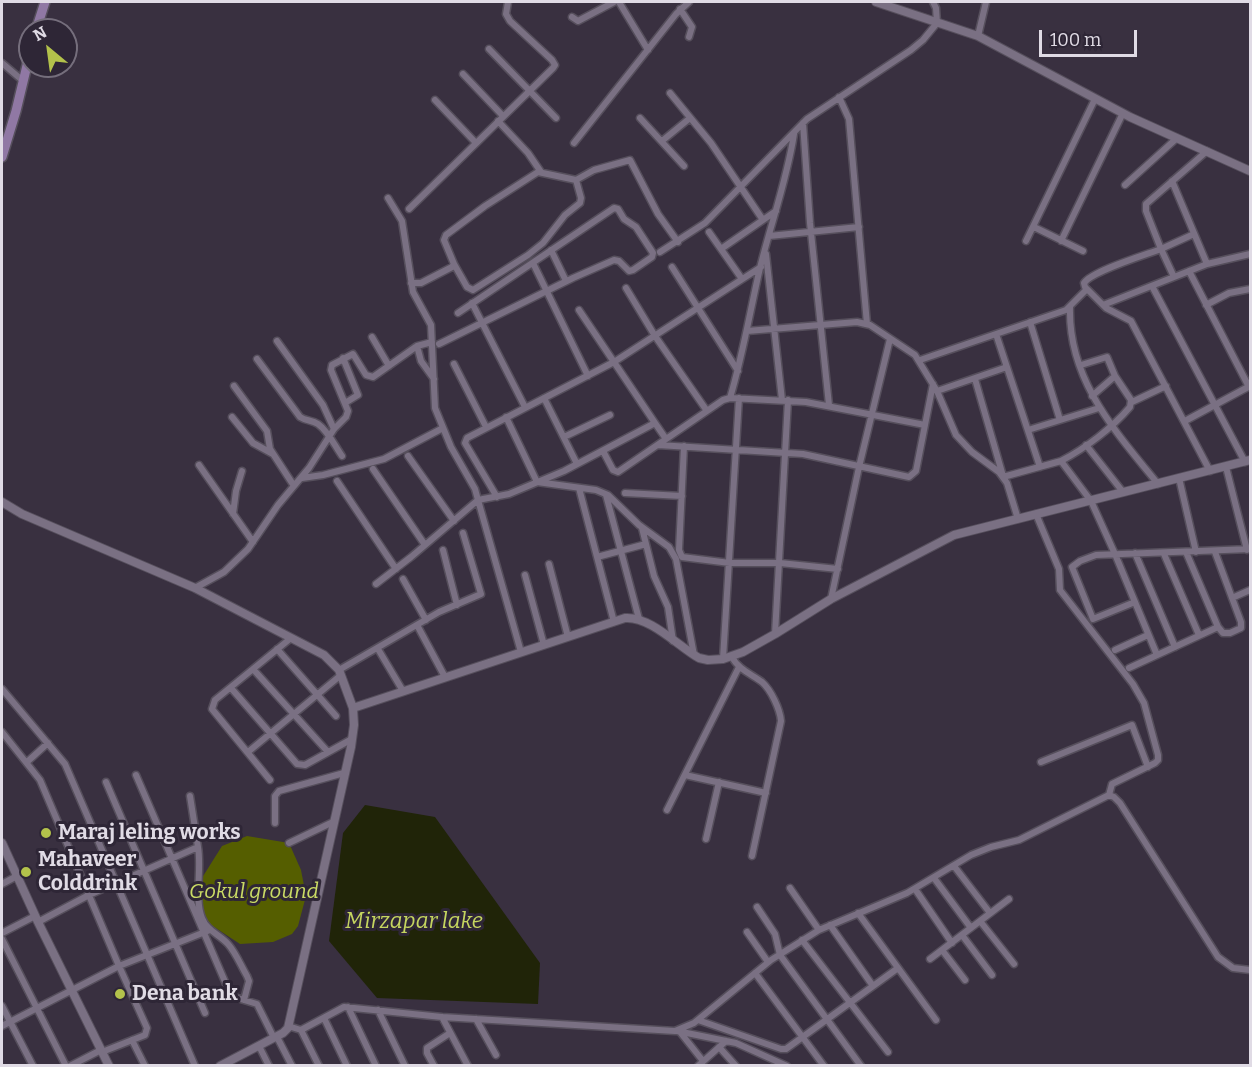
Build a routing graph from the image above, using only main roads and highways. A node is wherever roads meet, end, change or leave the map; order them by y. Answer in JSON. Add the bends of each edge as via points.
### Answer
{"nodes":[{"id":1,"x":45,"y":2,"type":"edge"},
{"id":2,"x":40,"y":18,"type":"edge"},
{"id":3,"x":23,"y":78,"type":"edge"},
{"id":4,"x":2,"y":157,"type":"edge"}],
"edges":[{"from":1,"to":2,"type":"main road"},
{"from":3,"to":4,"type":"main road"}]}
